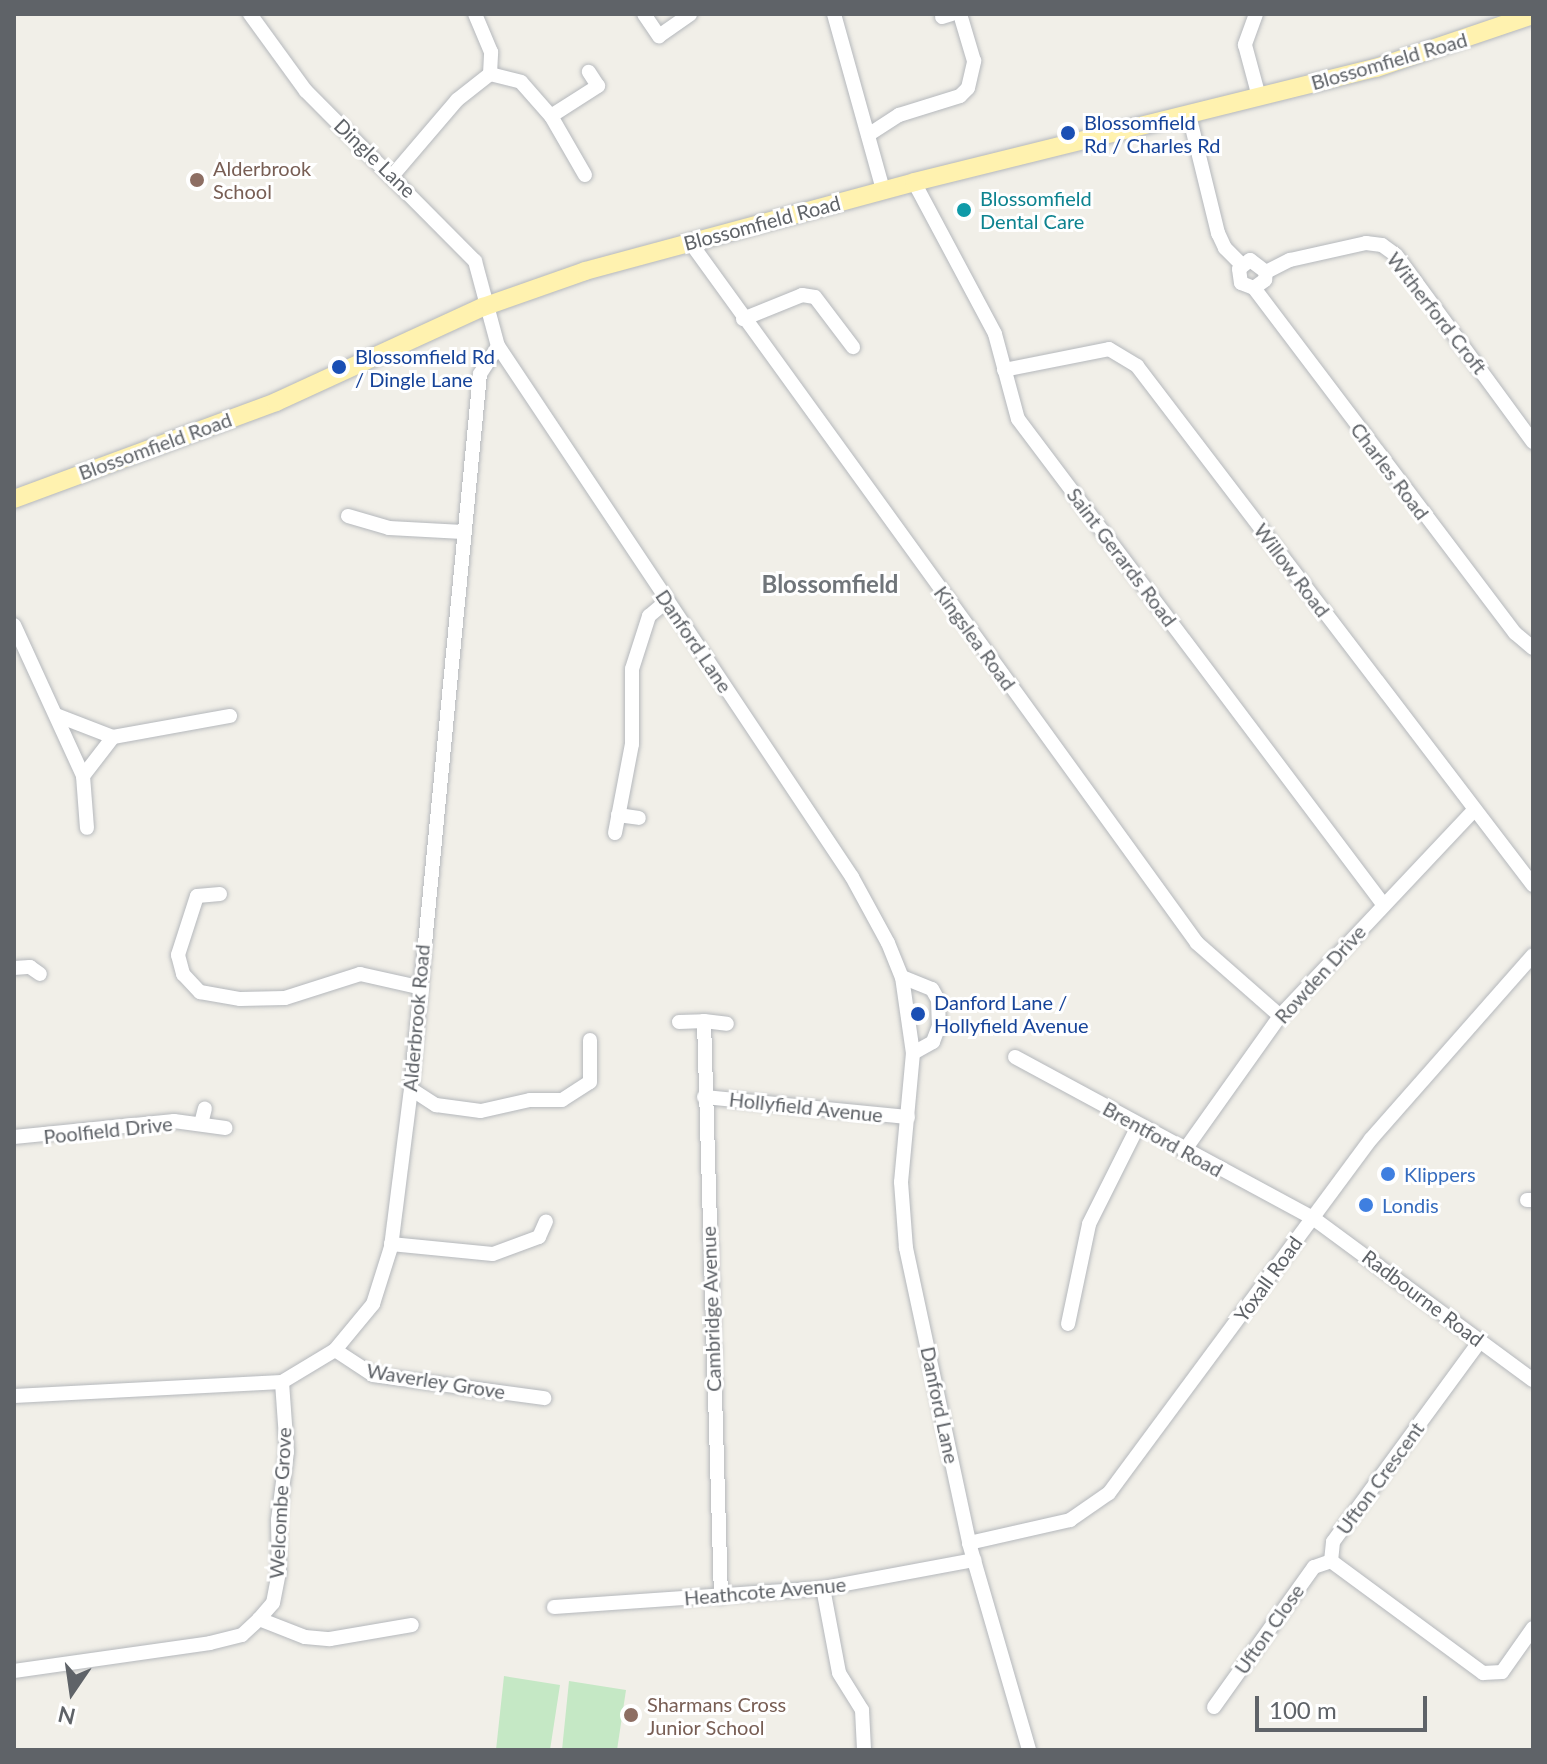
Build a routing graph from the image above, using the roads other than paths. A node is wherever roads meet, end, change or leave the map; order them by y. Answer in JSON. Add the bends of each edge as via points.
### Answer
{"nodes":[{"id":1,"x":250,"y":14,"type":"edge"},
{"id":2,"x":475,"y":14,"type":"edge"},
{"id":3,"x":644,"y":14,"type":"edge"},
{"id":4,"x":690,"y":14,"type":"edge"},
{"id":5,"x":834,"y":14,"type":"edge"},
{"id":6,"x":960,"y":14,"type":"edge"},
{"id":7,"x":1256,"y":14,"type":"edge"},
{"id":8,"x":1533,"y":15,"type":"edge"},
{"id":9,"x":589,"y":72,"type":"dead end"},
{"id":10,"x":490,"y":74,"type":"junction"},
{"id":11,"x":1259,"y":97,"type":"junction"},
{"id":12,"x":1189,"y":115,"type":"junction"},
{"id":13,"x":551,"y":116,"type":"junction"},
{"id":14,"x":868,"y":135,"type":"junction"},
{"id":15,"x":393,"y":175,"type":"junction"},
{"id":16,"x":585,"y":175,"type":"dead end"},
{"id":17,"x":914,"y":182,"type":"junction"},
{"id":18,"x":883,"y":190,"type":"junction"},
{"id":19,"x":690,"y":242,"type":"junction"},
{"id":20,"x":1242,"y":265,"type":"junction"},
{"id":21,"x":1266,"y":272,"type":"junction"},
{"id":22,"x":1254,"y":288,"type":"junction"},
{"id":23,"x":483,"y":307,"type":"junction"},
{"id":24,"x":743,"y":319,"type":"junction"},
{"id":25,"x":498,"y":346,"type":"junction"},
{"id":26,"x":853,"y":347,"type":"dead end"},
{"id":27,"x":1004,"y":370,"type":"junction"},
{"id":28,"x":1533,"y":442,"type":"edge"},
{"id":29,"x":14,"y":499,"type":"edge"},
{"id":30,"x":348,"y":516,"type":"dead end"},
{"id":31,"x":463,"y":532,"type":"junction"},
{"id":32,"x":667,"y":601,"type":"junction"},
{"id":33,"x":14,"y":625,"type":"edge"},
{"id":34,"x":1533,"y":648,"type":"edge"},
{"id":35,"x":56,"y":715,"type":"junction"},
{"id":36,"x":230,"y":716,"type":"dead end"},
{"id":37,"x":113,"y":737,"type":"junction"},
{"id":38,"x":83,"y":776,"type":"junction"},
{"id":39,"x":1474,"y":810,"type":"junction"},
{"id":40,"x":618,"y":815,"type":"junction"},
{"id":41,"x":639,"y":818,"type":"dead end"},
{"id":42,"x":87,"y":828,"type":"dead end"},
{"id":43,"x":615,"y":833,"type":"dead end"},
{"id":44,"x":1533,"y":885,"type":"edge"},
{"id":45,"x":220,"y":894,"type":"dead end"},
{"id":46,"x":1383,"y":904,"type":"junction"},
{"id":47,"x":1533,"y":955,"type":"edge"},
{"id":48,"x":14,"y":968,"type":"edge"},
{"id":49,"x":40,"y":974,"type":"dead end"},
{"id":50,"x":902,"y":977,"type":"junction"},
{"id":51,"x":418,"y":987,"type":"junction"},
{"id":52,"x":1280,"y":1016,"type":"junction"},
{"id":53,"x":704,"y":1021,"type":"junction"},
{"id":54,"x":679,"y":1022,"type":"dead end"},
{"id":55,"x":727,"y":1024,"type":"dead end"},
{"id":56,"x":590,"y":1040,"type":"dead end"},
{"id":57,"x":913,"y":1053,"type":"junction"},
{"id":58,"x":1015,"y":1057,"type":"dead end"},
{"id":59,"x":411,"y":1089,"type":"junction"},
{"id":60,"x":704,"y":1097,"type":"junction"},
{"id":61,"x":205,"y":1108,"type":"dead end"},
{"id":62,"x":908,"y":1117,"type":"junction"},
{"id":63,"x":201,"y":1124,"type":"junction"},
{"id":64,"x":1138,"y":1126,"type":"junction"},
{"id":65,"x":226,"y":1128,"type":"dead end"},
{"id":66,"x":14,"y":1137,"type":"edge"},
{"id":67,"x":1184,"y":1151,"type":"junction"},
{"id":68,"x":1313,"y":1218,"type":"junction"},
{"id":69,"x":546,"y":1221,"type":"dead end"},
{"id":70,"x":391,"y":1244,"type":"junction"},
{"id":71,"x":1068,"y":1324,"type":"dead end"},
{"id":72,"x":1480,"y":1341,"type":"junction"},
{"id":73,"x":335,"y":1350,"type":"junction"},
{"id":74,"x":1533,"y":1380,"type":"edge"},
{"id":75,"x":282,"y":1382,"type":"junction"},
{"id":76,"x":14,"y":1396,"type":"edge"},
{"id":77,"x":544,"y":1398,"type":"dead end"},
{"id":78,"x":969,"y":1543,"type":"junction"},
{"id":79,"x":974,"y":1560,"type":"junction"},
{"id":80,"x":1331,"y":1561,"type":"junction"},
{"id":81,"x":823,"y":1588,"type":"junction"},
{"id":82,"x":721,"y":1597,"type":"junction"},
{"id":83,"x":554,"y":1607,"type":"dead end"},
{"id":84,"x":259,"y":1619,"type":"junction"},
{"id":85,"x":412,"y":1625,"type":"dead end"},
{"id":86,"x":1533,"y":1628,"type":"edge"},
{"id":87,"x":14,"y":1671,"type":"edge"},
{"id":88,"x":1214,"y":1707,"type":"dead end"},
{"id":89,"x":864,"y":1750,"type":"edge"},
{"id":90,"x":1029,"y":1750,"type":"edge"}],
"edges":[{"from":1,"to":15,"type":"street","name":"Dingle Lane","via":[[306,91]]},
{"from":2,"to":10,"type":"street","via":[[491,52]]},
{"from":3,"to":4,"type":"street","via":[[659,36]]},
{"from":5,"to":14,"type":"street"},
{"from":6,"to":14,"type":"street","via":[[974,61],[968,88],[899,115]]},
{"from":7,"to":11,"type":"street","via":[[1245,45]]},
{"from":8,"to":11,"type":"main road","name":"Blossomfield Road","via":[[1376,68]]},
{"from":9,"to":13,"type":"street","via":[[598,86]]},
{"from":10,"to":13,"type":"street","via":[[511,78]]},
{"from":10,"to":15,"type":"street","via":[[457,100]]},
{"from":11,"to":12,"type":"main road","name":"Blossomfield Road"},
{"from":12,"to":17,"type":"main road","name":"Blossomfield Road"},
{"from":12,"to":20,"type":"street","name":"Charles Road","via":[[1218,233]]},
{"from":13,"to":16,"type":"street"},
{"from":14,"to":18,"type":"street"},
{"from":15,"to":23,"type":"street","name":"Dingle Lane","via":[[475,261]]},
{"from":17,"to":18,"type":"main road","name":"Blossomfield Road"},
{"from":17,"to":27,"type":"street","name":"Saint Gerards Road","via":[[995,334]]},
{"from":18,"to":19,"type":"main road","name":"Blossomfield Road"},
{"from":19,"to":23,"type":"main road","name":"Blossomfield Road"},
{"from":19,"to":24,"type":"street","name":"Kingslea Road"},
{"from":20,"to":21,"type":"street","via":[[1256,261]]},
{"from":20,"to":22,"type":"street","name":"Charles Road","via":[[1241,283]]},
{"from":21,"to":22,"type":"street"},
{"from":21,"to":28,"type":"street","name":"Witherford Croft","via":[[1290,260],[1366,243],[1382,245],[1396,255]]},
{"from":22,"to":34,"type":"street","name":"Charles Road","via":[[1515,633]]},
{"from":23,"to":25,"type":"street","name":"Danford Lane"},
{"from":23,"to":29,"type":"main road","name":"Blossomfield Road","via":[[288,397]]},
{"from":24,"to":26,"type":"street","via":[[802,295],[815,297]]},
{"from":24,"to":52,"type":"street","name":"Kingslea Road","via":[[1197,943]]},
{"from":25,"to":31,"type":"street","name":"Alderbrook Road","via":[[480,374]]},
{"from":25,"to":32,"type":"street","name":"Danford Lane"},
{"from":27,"to":39,"type":"street","name":"Willow Road","via":[[1102,350],[1127,357]]},
{"from":27,"to":46,"type":"street","name":"Saint Gerards Road","via":[[1018,419]]},
{"from":30,"to":31,"type":"street","via":[[389,528]]},
{"from":31,"to":51,"type":"street","name":"Alderbrook Road"},
{"from":32,"to":40,"type":"street","via":[[649,616],[632,669],[632,744]]},
{"from":32,"to":50,"type":"street","name":"Danford Lane","via":[[852,877]]},
{"from":33,"to":35,"type":"street"},
{"from":35,"to":37,"type":"street"},
{"from":35,"to":38,"type":"street"},
{"from":36,"to":37,"type":"street"},
{"from":37,"to":38,"type":"street"},
{"from":38,"to":42,"type":"street"},
{"from":39,"to":44,"type":"street","name":"Willow Road"},
{"from":39,"to":46,"type":"street","name":"Rowden Drive"},
{"from":40,"to":41,"type":"street"},
{"from":40,"to":43,"type":"street"},
{"from":45,"to":51,"type":"street","via":[[195,900],[178,955],[183,974],[200,992],[240,999],[285,998],[360,974]]},
{"from":46,"to":52,"type":"street","name":"Rowden Drive"},
{"from":47,"to":68,"type":"street","name":"Yoxall Road","via":[[1371,1139]]},
{"from":48,"to":49,"type":"street","via":[[30,967]]},
{"from":50,"to":57,"type":"street","name":"Danford Lane"},
{"from":50,"to":57,"type":"street","via":[[932,989],[938,1000],[939,1026],[933,1042]]},
{"from":51,"to":59,"type":"street","name":"Alderbrook Road"},
{"from":52,"to":67,"type":"street","name":"Rowden Drive"},
{"from":53,"to":54,"type":"street"},
{"from":53,"to":55,"type":"street"},
{"from":53,"to":60,"type":"street","name":"Cambridge Avenue"},
{"from":56,"to":59,"type":"street","via":[[590,1082],[562,1100],[530,1100],[481,1111],[436,1105]]},
{"from":57,"to":62,"type":"street","name":"Danford Lane"},
{"from":58,"to":64,"type":"street","name":"Brentford Road"},
{"from":59,"to":70,"type":"street","name":"Alderbrook Road"},
{"from":60,"to":62,"type":"street","name":"Hollyfield Avenue"},
{"from":60,"to":82,"type":"street","name":"Cambridge Avenue"},
{"from":61,"to":63,"type":"street","name":"Poolfield Drive"},
{"from":62,"to":78,"type":"street","name":"Danford Lane","via":[[903,1228]]},
{"from":63,"to":65,"type":"street","name":"Poolfield Drive"},
{"from":63,"to":66,"type":"street","name":"Poolfield Drive","via":[[174,1121]]},
{"from":64,"to":67,"type":"street","name":"Brentford Road"},
{"from":64,"to":71,"type":"street","via":[[1089,1224]]},
{"from":67,"to":68,"type":"street","name":"Brentford Road"},
{"from":68,"to":72,"type":"street","name":"Radbourne Road"},
{"from":68,"to":78,"type":"street","name":"Yoxall Road","via":[[1109,1493],[1070,1520]]},
{"from":69,"to":70,"type":"street","via":[[539,1237],[493,1254]]},
{"from":70,"to":73,"type":"street","name":"Alderbrook Road","via":[[373,1304]]},
{"from":72,"to":74,"type":"street","name":"Radbourne Road"},
{"from":72,"to":80,"type":"street","name":"Ufton Crescent","via":[[1333,1542]]},
{"from":73,"to":75,"type":"street","name":"Alderbrook Road"},
{"from":73,"to":77,"type":"street","name":"Waverley Grove","via":[[373,1375]]},
{"from":75,"to":76,"type":"street","name":"Alderbrook Road"},
{"from":75,"to":84,"type":"street","name":"Welcombe Grove","via":[[287,1452],[278,1520],[279,1573],[273,1603]]},
{"from":78,"to":79,"type":"street","name":"Danford Lane"},
{"from":79,"to":81,"type":"street","name":"Heathcote Avenue"},
{"from":79,"to":90,"type":"street","name":"Danford Lane"},
{"from":80,"to":86,"type":"street","name":"Ufton Crescent","via":[[1483,1673],[1502,1672]]},
{"from":80,"to":88,"type":"street","name":"Ufton Close","via":[[1314,1567]]},
{"from":81,"to":82,"type":"street","name":"Heathcote Avenue"},
{"from":81,"to":89,"type":"street","via":[[839,1673],[862,1710]]},
{"from":82,"to":83,"type":"street","name":"Heathcote Avenue"},
{"from":84,"to":85,"type":"street","via":[[305,1637],[330,1639]]},
{"from":84,"to":87,"type":"street","via":[[242,1635],[210,1643]]}]}
